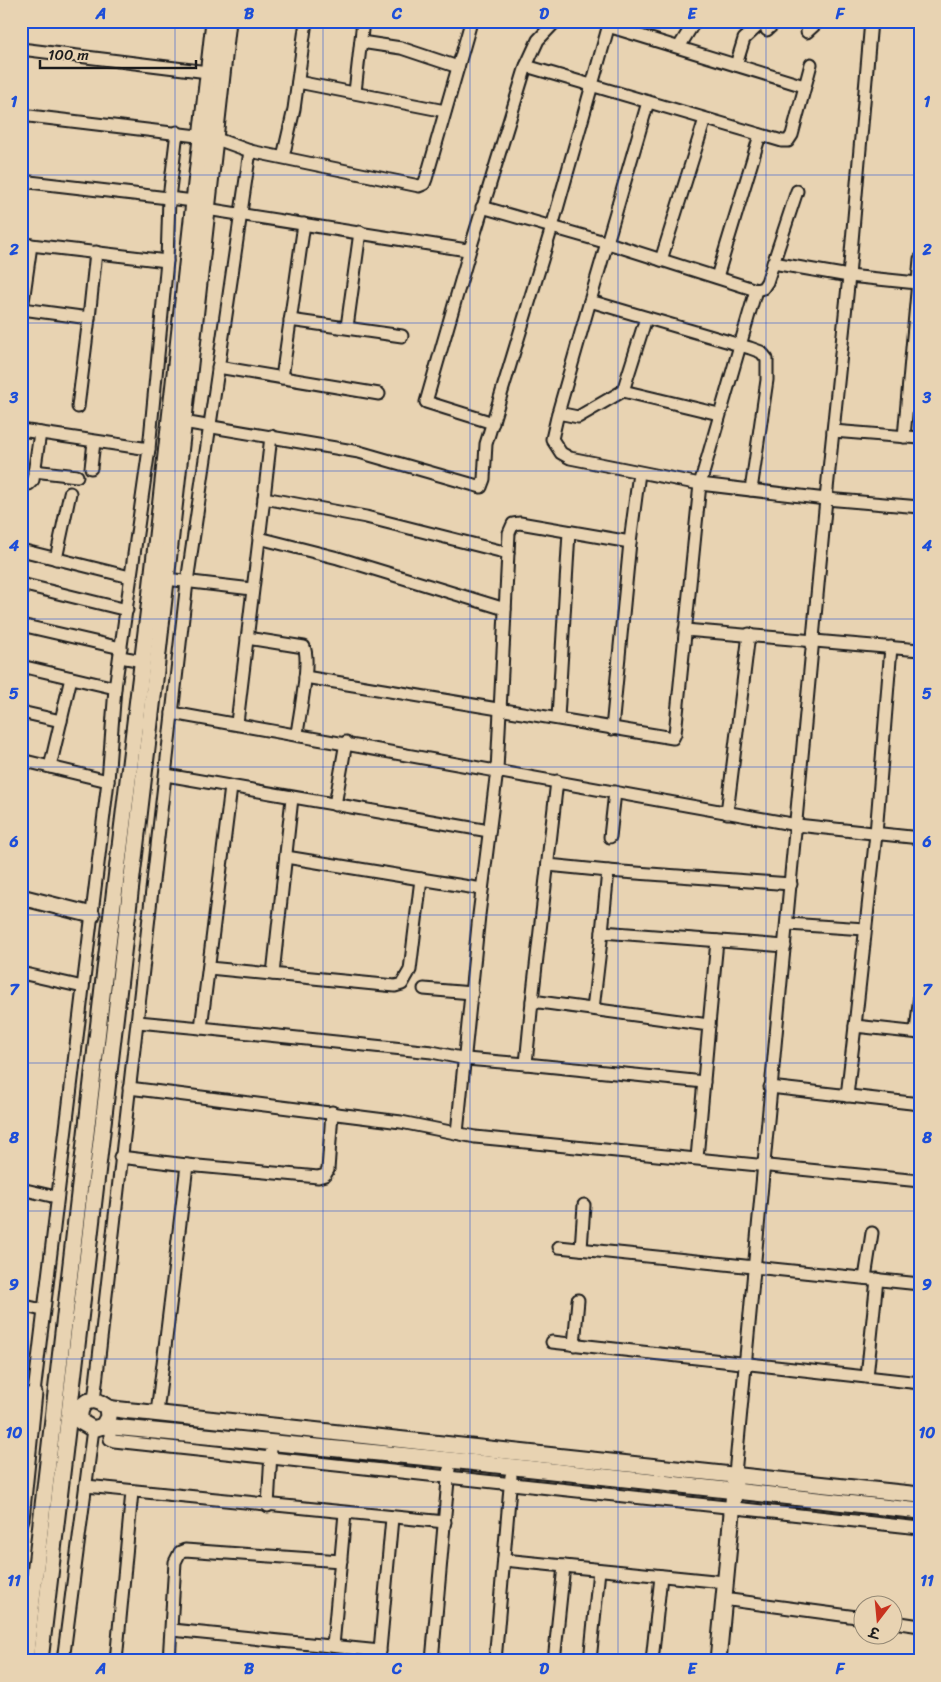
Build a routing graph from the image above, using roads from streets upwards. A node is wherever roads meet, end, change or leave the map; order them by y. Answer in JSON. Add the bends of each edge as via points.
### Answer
{"nodes":[{"id":1,"x":214,"y":21,"type":"edge"},
{"id":2,"x":228,"y":21,"type":"edge"},
{"id":3,"x":306,"y":21,"type":"edge"},
{"id":4,"x":363,"y":21,"type":"edge"},
{"id":5,"x":556,"y":21,"type":"edge"},
{"id":6,"x":695,"y":21,"type":"edge"},
{"id":7,"x":777,"y":21,"type":"edge"},
{"id":8,"x":818,"y":21,"type":"edge"},
{"id":9,"x":871,"y":21,"type":"edge"},
{"id":10,"x":474,"y":22,"type":"edge"},
{"id":11,"x":609,"y":23,"type":"edge"},
{"id":12,"x":807,"y":32,"type":"dead end"},
{"id":13,"x":361,"y":42,"type":"junction"},
{"id":14,"x":678,"y":47,"type":"junction"},
{"id":15,"x":21,"y":49,"type":"edge"},
{"id":16,"x":811,"y":64,"type":"dead end"},
{"id":17,"x":736,"y":65,"type":"junction"},
{"id":18,"x":526,"y":66,"type":"junction"},
{"id":19,"x":458,"y":67,"type":"junction"},
{"id":20,"x":208,"y":72,"type":"junction"},
{"id":21,"x":298,"y":82,"type":"junction"},
{"id":22,"x":590,"y":84,"type":"junction"},
{"id":23,"x":804,"y":86,"type":"junction"},
{"id":24,"x":355,"y":92,"type":"junction"},
{"id":25,"x":648,"y":102,"type":"junction"},
{"id":26,"x":445,"y":111,"type":"junction"},
{"id":27,"x":21,"y":115,"type":"edge"},
{"id":28,"x":705,"y":119,"type":"junction"},
{"id":29,"x":177,"y":132,"type":"junction"},
{"id":30,"x":760,"y":135,"type":"junction"},
{"id":31,"x":207,"y":137,"type":"junction"},
{"id":32,"x":250,"y":151,"type":"junction"},
{"id":33,"x":283,"y":157,"type":"junction"},
{"id":34,"x":21,"y":181,"type":"edge"},
{"id":35,"x":797,"y":191,"type":"dead end"},
{"id":36,"x":169,"y":198,"type":"junction"},
{"id":37,"x":198,"y":205,"type":"junction"},
{"id":38,"x":482,"y":207,"type":"junction"},
{"id":39,"x":240,"y":214,"type":"junction"},
{"id":40,"x":304,"y":224,"type":"junction"},
{"id":41,"x":552,"y":227,"type":"junction"},
{"id":42,"x":360,"y":232,"type":"junction"},
{"id":43,"x":608,"y":243,"type":"junction"},
{"id":44,"x":26,"y":244,"type":"edge"},
{"id":45,"x":470,"y":246,"type":"junction"},
{"id":46,"x":96,"y":252,"type":"junction"},
{"id":47,"x":188,"y":254,"type":"junction"},
{"id":48,"x":167,"y":256,"type":"junction"},
{"id":49,"x":920,"y":259,"type":"edge"},
{"id":50,"x":661,"y":260,"type":"junction"},
{"id":51,"x":773,"y":263,"type":"junction"},
{"id":52,"x":849,"y":276,"type":"junction"},
{"id":53,"x":717,"y":277,"type":"junction"},
{"id":54,"x":917,"y":283,"type":"junction"},
{"id":55,"x":756,"y":290,"type":"junction"},
{"id":56,"x":590,"y":301,"type":"junction"},
{"id":57,"x":22,"y":307,"type":"edge"},
{"id":58,"x":89,"y":318,"type":"junction"},
{"id":59,"x":646,"y":318,"type":"junction"},
{"id":60,"x":290,"y":320,"type":"junction"},
{"id":61,"x":347,"y":327,"type":"junction"},
{"id":62,"x":917,"y":334,"type":"edge"},
{"id":63,"x":402,"y":336,"type":"dead end"},
{"id":64,"x":739,"y":344,"type":"junction"},
{"id":65,"x":184,"y":358,"type":"junction"},
{"id":66,"x":218,"y":367,"type":"junction"},
{"id":67,"x":282,"y":378,"type":"junction"},
{"id":68,"x":914,"y":387,"type":"edge"},
{"id":69,"x":623,"y":391,"type":"junction"},
{"id":70,"x":379,"y":394,"type":"dead end"},
{"id":71,"x":78,"y":407,"type":"dead end"},
{"id":72,"x":558,"y":413,"type":"junction"},
{"id":73,"x":720,"y":414,"type":"junction"},
{"id":74,"x":184,"y":422,"type":"junction"},
{"id":75,"x":492,"y":423,"type":"junction"},
{"id":76,"x":209,"y":426,"type":"junction"},
{"id":77,"x":21,"y":430,"type":"edge"},
{"id":78,"x":833,"y":431,"type":"junction"},
{"id":79,"x":40,"y":433,"type":"junction"},
{"id":80,"x":271,"y":436,"type":"junction"},
{"id":81,"x":904,"y":437,"type":"junction"},
{"id":82,"x":920,"y":438,"type":"edge"},
{"id":83,"x":94,"y":442,"type":"junction"},
{"id":84,"x":149,"y":450,"type":"junction"},
{"id":85,"x":91,"y":468,"type":"dead end"},
{"id":86,"x":34,"y":471,"type":"junction"},
{"id":87,"x":639,"y":473,"type":"junction"},
{"id":88,"x":78,"y":476,"type":"dead end"},
{"id":89,"x":21,"y":484,"type":"edge"},
{"id":90,"x":700,"y":484,"type":"junction"},
{"id":91,"x":751,"y":490,"type":"junction"},
{"id":92,"x":70,"y":493,"type":"dead end"},
{"id":93,"x":264,"y":498,"type":"junction"},
{"id":94,"x":826,"y":499,"type":"junction"},
{"id":95,"x":920,"y":506,"type":"edge"},
{"id":96,"x":569,"y":532,"type":"junction"},
{"id":97,"x":259,"y":538,"type":"junction"},
{"id":98,"x":630,"y":542,"type":"junction"},
{"id":99,"x":21,"y":550,"type":"edge"},
{"id":100,"x":508,"y":553,"type":"junction"},
{"id":101,"x":56,"y":559,"type":"junction"},
{"id":102,"x":161,"y":560,"type":"junction"},
{"id":103,"x":130,"y":577,"type":"junction"},
{"id":104,"x":166,"y":579,"type":"junction"},
{"id":105,"x":186,"y":582,"type":"junction"},
{"id":106,"x":21,"y":584,"type":"edge"},
{"id":107,"x":252,"y":589,"type":"junction"},
{"id":108,"x":505,"y":609,"type":"junction"},
{"id":109,"x":128,"y":610,"type":"junction"},
{"id":110,"x":21,"y":625,"type":"edge"},
{"id":111,"x":685,"y":630,"type":"junction"},
{"id":112,"x":749,"y":634,"type":"junction"},
{"id":113,"x":247,"y":638,"type":"junction"},
{"id":114,"x":814,"y":641,"type":"junction"},
{"id":115,"x":891,"y":647,"type":"junction"},
{"id":116,"x":920,"y":650,"type":"edge"},
{"id":117,"x":121,"y":653,"type":"junction"},
{"id":118,"x":143,"y":661,"type":"junction"},
{"id":119,"x":21,"y":666,"type":"edge"},
{"id":120,"x":304,"y":677,"type":"junction"},
{"id":121,"x":71,"y":678,"type":"junction"},
{"id":122,"x":148,"y":679,"type":"junction"},
{"id":123,"x":115,"y":688,"type":"junction"},
{"id":124,"x":500,"y":708,"type":"junction"},
{"id":125,"x":21,"y":712,"type":"edge"},
{"id":126,"x":172,"y":713,"type":"junction"},
{"id":127,"x":558,"y":718,"type":"junction"},
{"id":128,"x":61,"y":721,"type":"junction"},
{"id":129,"x":237,"y":723,"type":"junction"},
{"id":130,"x":612,"y":728,"type":"junction"},
{"id":131,"x":297,"y":734,"type":"junction"},
{"id":132,"x":346,"y":742,"type":"junction"},
{"id":133,"x":21,"y":760,"type":"edge"},
{"id":134,"x":50,"y":767,"type":"junction"},
{"id":135,"x":498,"y":770,"type":"junction"},
{"id":136,"x":166,"y":776,"type":"junction"},
{"id":137,"x":108,"y":781,"type":"junction"},
{"id":138,"x":557,"y":781,"type":"junction"},
{"id":139,"x":230,"y":787,"type":"junction"},
{"id":140,"x":615,"y":792,"type":"junction"},
{"id":141,"x":292,"y":798,"type":"junction"},
{"id":142,"x":335,"y":805,"type":"junction"},
{"id":143,"x":727,"y":813,"type":"junction"},
{"id":144,"x":797,"y":825,"type":"junction"},
{"id":145,"x":489,"y":831,"type":"junction"},
{"id":146,"x":876,"y":834,"type":"junction"},
{"id":147,"x":610,"y":837,"type":"dead end"},
{"id":148,"x":920,"y":838,"type":"edge"},
{"id":149,"x":286,"y":857,"type":"junction"},
{"id":150,"x":548,"y":865,"type":"junction"},
{"id":151,"x":608,"y":871,"type":"junction"},
{"id":152,"x":421,"y":879,"type":"junction"},
{"id":153,"x":791,"y":884,"type":"junction"},
{"id":154,"x":482,"y":889,"type":"junction"},
{"id":155,"x":21,"y":897,"type":"edge"},
{"id":156,"x":92,"y":915,"type":"junction"},
{"id":157,"x":111,"y":916,"type":"junction"},
{"id":158,"x":128,"y":917,"type":"junction"},
{"id":159,"x":788,"y":924,"type":"junction"},
{"id":160,"x":865,"y":929,"type":"junction"},
{"id":161,"x":602,"y":932,"type":"junction"},
{"id":162,"x":718,"y":941,"type":"junction"},
{"id":163,"x":785,"y":946,"type":"junction"},
{"id":164,"x":209,"y":968,"type":"junction"},
{"id":165,"x":21,"y":973,"type":"edge"},
{"id":166,"x":273,"y":974,"type":"junction"},
{"id":167,"x":83,"y":987,"type":"junction"},
{"id":168,"x":424,"y":989,"type":"dead end"},
{"id":169,"x":472,"y":993,"type":"junction"},
{"id":170,"x":920,"y":994,"type":"edge"},
{"id":171,"x":532,"y":1002,"type":"junction"},
{"id":172,"x":593,"y":1009,"type":"junction"},
{"id":173,"x":138,"y":1022,"type":"junction"},
{"id":174,"x":709,"y":1025,"type":"junction"},
{"id":175,"x":855,"y":1026,"type":"junction"},
{"id":176,"x":201,"y":1028,"type":"junction"},
{"id":177,"x":918,"y":1033,"type":"edge"},
{"id":178,"x":466,"y":1058,"type":"junction"},
{"id":179,"x":526,"y":1064,"type":"junction"},
{"id":180,"x":704,"y":1082,"type":"junction"},
{"id":181,"x":770,"y":1087,"type":"junction"},
{"id":182,"x":129,"y":1088,"type":"junction"},
{"id":183,"x":847,"y":1096,"type":"junction"},
{"id":184,"x":920,"y":1104,"type":"edge"},
{"id":185,"x":332,"y":1112,"type":"junction"},
{"id":186,"x":457,"y":1133,"type":"junction"},
{"id":187,"x":120,"y":1157,"type":"junction"},
{"id":188,"x":697,"y":1158,"type":"junction"},
{"id":189,"x":187,"y":1165,"type":"junction"},
{"id":190,"x":764,"y":1166,"type":"junction"},
{"id":191,"x":920,"y":1182,"type":"edge"},
{"id":192,"x":21,"y":1189,"type":"edge"},
{"id":193,"x":56,"y":1197,"type":"junction"},
{"id":194,"x":584,"y":1205,"type":"dead end"},
{"id":195,"x":872,"y":1233,"type":"dead end"},
{"id":196,"x":559,"y":1247,"type":"dead end"},
{"id":197,"x":581,"y":1249,"type":"junction"},
{"id":198,"x":755,"y":1266,"type":"junction"},
{"id":199,"x":871,"y":1278,"type":"junction"},
{"id":200,"x":920,"y":1284,"type":"edge"},
{"id":201,"x":578,"y":1300,"type":"dead end"},
{"id":202,"x":21,"y":1305,"type":"edge"},
{"id":203,"x":42,"y":1310,"type":"junction"},
{"id":204,"x":552,"y":1342,"type":"dead end"},
{"id":205,"x":574,"y":1345,"type":"junction"},
{"id":206,"x":745,"y":1364,"type":"junction"},
{"id":207,"x":867,"y":1377,"type":"junction"},
{"id":208,"x":920,"y":1383,"type":"edge"},
{"id":209,"x":27,"y":1392,"type":"edge"},
{"id":210,"x":82,"y":1403,"type":"junction"},
{"id":211,"x":26,"y":1410,"type":"edge"},
{"id":212,"x":156,"y":1413,"type":"junction"},
{"id":213,"x":85,"y":1423,"type":"junction"},
{"id":214,"x":26,"y":1430,"type":"edge"},
{"id":215,"x":272,"y":1442,"type":"junction"},
{"id":216,"x":514,"y":1451,"type":"junction"},
{"id":217,"x":271,"y":1459,"type":"junction"},
{"id":218,"x":450,"y":1460,"type":"junction"},
{"id":219,"x":512,"y":1466,"type":"junction"},
{"id":220,"x":735,"y":1474,"type":"junction"},
{"id":221,"x":449,"y":1476,"type":"junction"},
{"id":222,"x":511,"y":1484,"type":"junction"},
{"id":223,"x":86,"y":1486,"type":"junction"},
{"id":224,"x":734,"y":1490,"type":"junction"},
{"id":225,"x":132,"y":1492,"type":"junction"},
{"id":226,"x":920,"y":1495,"type":"edge"},
{"id":227,"x":268,"y":1506,"type":"junction"},
{"id":228,"x":731,"y":1507,"type":"junction"},
{"id":229,"x":920,"y":1511,"type":"edge"},
{"id":230,"x":345,"y":1513,"type":"junction"},
{"id":231,"x":392,"y":1518,"type":"junction"},
{"id":232,"x":21,"y":1519,"type":"edge"},
{"id":233,"x":445,"y":1522,"type":"junction"},
{"id":234,"x":920,"y":1528,"type":"edge"},
{"id":235,"x":504,"y":1560,"type":"junction"},
{"id":236,"x":341,"y":1561,"type":"junction"},
{"id":237,"x":564,"y":1566,"type":"junction"},
{"id":238,"x":599,"y":1570,"type":"junction"},
{"id":239,"x":661,"y":1576,"type":"junction"},
{"id":240,"x":724,"y":1582,"type":"junction"},
{"id":241,"x":723,"y":1599,"type":"junction"},
{"id":242,"x":854,"y":1617,"type":"edge"},
{"id":243,"x":904,"y":1624,"type":"edge"},
{"id":244,"x":920,"y":1626,"type":"edge"},
{"id":245,"x":172,"y":1630,"type":"junction"},
{"id":246,"x":333,"y":1646,"type":"junction"},
{"id":247,"x":380,"y":1656,"type":"edge"},
{"id":248,"x":25,"y":1661,"type":"edge"},
{"id":249,"x":40,"y":1661,"type":"edge"},
{"id":250,"x":63,"y":1661,"type":"edge"},
{"id":251,"x":116,"y":1661,"type":"edge"},
{"id":252,"x":169,"y":1661,"type":"edge"},
{"id":253,"x":432,"y":1661,"type":"edge"},
{"id":254,"x":495,"y":1661,"type":"edge"},
{"id":255,"x":554,"y":1661,"type":"edge"},
{"id":256,"x":590,"y":1661,"type":"edge"},
{"id":257,"x":652,"y":1661,"type":"edge"},
{"id":258,"x":718,"y":1661,"type":"edge"}],
"edges":[{"from":1,"to":20,"type":"street"},
{"from":2,"to":31,"type":"street"},
{"from":3,"to":21,"type":"street"},
{"from":4,"to":13,"type":"street"},
{"from":5,"to":18,"type":"street","via":[[538,40]]},
{"from":6,"to":14,"type":"street"},
{"from":7,"to":17,"type":"street","via":[[744,40]]},
{"from":8,"to":12,"type":"street"},
{"from":9,"to":52,"type":"street"},
{"from":10,"to":19,"type":"street"},
{"from":11,"to":14,"type":"street"},
{"from":11,"to":22,"type":"street"},
{"from":13,"to":19,"type":"street","via":[[401,48]]},
{"from":13,"to":24,"type":"street"},
{"from":14,"to":17,"type":"street"},
{"from":15,"to":20,"type":"street"},
{"from":16,"to":23,"type":"street"},
{"from":17,"to":23,"type":"street"},
{"from":18,"to":22,"type":"street"},
{"from":18,"to":38,"type":"street"},
{"from":19,"to":26,"type":"street"},
{"from":20,"to":31,"type":"street"},
{"from":21,"to":24,"type":"street"},
{"from":21,"to":33,"type":"street"},
{"from":22,"to":25,"type":"street"},
{"from":22,"to":41,"type":"street"},
{"from":23,"to":30,"type":"street","via":[[788,141]]},
{"from":24,"to":26,"type":"street"},
{"from":25,"to":28,"type":"street"},
{"from":25,"to":43,"type":"street"},
{"from":26,"to":33,"type":"street","via":[[424,184],[418,186]]},
{"from":27,"to":29,"type":"street"},
{"from":28,"to":30,"type":"street"},
{"from":28,"to":50,"type":"street"},
{"from":29,"to":31,"type":"street"},
{"from":29,"to":36,"type":"street"},
{"from":30,"to":53,"type":"street"},
{"from":31,"to":32,"type":"street"},
{"from":31,"to":37,"type":"street"},
{"from":32,"to":33,"type":"street"},
{"from":32,"to":39,"type":"street"},
{"from":34,"to":36,"type":"street"},
{"from":35,"to":51,"type":"street"},
{"from":36,"to":37,"type":"street"},
{"from":36,"to":48,"type":"street"},
{"from":37,"to":39,"type":"street"},
{"from":37,"to":47,"type":"street"},
{"from":37,"to":65,"type":"street"},
{"from":38,"to":41,"type":"street"},
{"from":38,"to":45,"type":"street"},
{"from":39,"to":40,"type":"street"},
{"from":39,"to":66,"type":"street"},
{"from":40,"to":42,"type":"street"},
{"from":40,"to":60,"type":"street"},
{"from":41,"to":43,"type":"street"},
{"from":41,"to":75,"type":"street"},
{"from":42,"to":45,"type":"street","via":[[467,250]]},
{"from":42,"to":61,"type":"street"},
{"from":43,"to":50,"type":"street"},
{"from":43,"to":56,"type":"street"},
{"from":44,"to":46,"type":"street"},
{"from":44,"to":57,"type":"street"},
{"from":45,"to":75,"type":"street","via":[[426,402]]},
{"from":46,"to":48,"type":"street"},
{"from":46,"to":58,"type":"street"},
{"from":47,"to":48,"type":"street"},
{"from":47,"to":65,"type":"street"},
{"from":48,"to":84,"type":"street"},
{"from":49,"to":54,"type":"street"},
{"from":50,"to":53,"type":"street"},
{"from":51,"to":52,"type":"street"},
{"from":51,"to":55,"type":"street","via":[[768,282]]},
{"from":52,"to":54,"type":"street"},
{"from":52,"to":78,"type":"street"},
{"from":53,"to":55,"type":"street"},
{"from":54,"to":62,"type":"street"},
{"from":55,"to":64,"type":"street"},
{"from":56,"to":59,"type":"street"},
{"from":56,"to":72,"type":"street"},
{"from":57,"to":58,"type":"street"},
{"from":58,"to":71,"type":"street"},
{"from":59,"to":64,"type":"street"},
{"from":59,"to":69,"type":"street"},
{"from":60,"to":61,"type":"street"},
{"from":60,"to":67,"type":"street"},
{"from":61,"to":63,"type":"street"},
{"from":62,"to":68,"type":"street"},
{"from":64,"to":73,"type":"street"},
{"from":64,"to":91,"type":"street","via":[[761,352],[767,359],[768,368]]},
{"from":65,"to":74,"type":"street"},
{"from":65,"to":102,"type":"street"},
{"from":66,"to":67,"type":"street"},
{"from":66,"to":76,"type":"street"},
{"from":67,"to":70,"type":"street"},
{"from":68,"to":81,"type":"street"},
{"from":69,"to":72,"type":"street","via":[[578,417]]},
{"from":69,"to":73,"type":"street"},
{"from":72,"to":87,"type":"street","via":[[552,439],[561,453],[570,458]]},
{"from":73,"to":90,"type":"street"},
{"from":74,"to":76,"type":"street"},
{"from":74,"to":102,"type":"street"},
{"from":75,"to":80,"type":"street","via":[[481,487],[359,452]]},
{"from":76,"to":80,"type":"street"},
{"from":76,"to":105,"type":"street"},
{"from":77,"to":79,"type":"street"},
{"from":78,"to":81,"type":"street"},
{"from":78,"to":94,"type":"street"},
{"from":79,"to":83,"type":"street"},
{"from":79,"to":86,"type":"street"},
{"from":80,"to":93,"type":"street"},
{"from":81,"to":82,"type":"street"},
{"from":83,"to":84,"type":"street"},
{"from":83,"to":85,"type":"street"},
{"from":84,"to":103,"type":"street"},
{"from":86,"to":88,"type":"street"},
{"from":86,"to":89,"type":"street","via":[[30,484]]},
{"from":87,"to":90,"type":"street"},
{"from":87,"to":98,"type":"street"},
{"from":90,"to":91,"type":"street"},
{"from":90,"to":111,"type":"street"},
{"from":91,"to":94,"type":"street"},
{"from":92,"to":101,"type":"street"},
{"from":93,"to":97,"type":"street"},
{"from":93,"to":100,"type":"street","via":[[366,517]]},
{"from":94,"to":95,"type":"street"},
{"from":94,"to":114,"type":"street"},
{"from":96,"to":98,"type":"street"},
{"from":96,"to":100,"type":"street","via":[[513,524]]},
{"from":96,"to":127,"type":"street"},
{"from":97,"to":107,"type":"street"},
{"from":97,"to":108,"type":"street","via":[[338,558]]},
{"from":98,"to":130,"type":"street"},
{"from":99,"to":101,"type":"street"},
{"from":100,"to":108,"type":"street"},
{"from":101,"to":103,"type":"street"},
{"from":102,"to":104,"type":"street"},
{"from":102,"to":118,"type":"street"},
{"from":103,"to":109,"type":"street"},
{"from":104,"to":105,"type":"street"},
{"from":104,"to":122,"type":"street"},
{"from":105,"to":107,"type":"street"},
{"from":105,"to":126,"type":"street"},
{"from":106,"to":109,"type":"street"},
{"from":107,"to":113,"type":"street"},
{"from":108,"to":124,"type":"street"},
{"from":109,"to":117,"type":"street"},
{"from":110,"to":117,"type":"street"},
{"from":111,"to":112,"type":"street"},
{"from":111,"to":130,"type":"street","via":[[673,738]]},
{"from":112,"to":114,"type":"street"},
{"from":112,"to":143,"type":"street"},
{"from":113,"to":120,"type":"street","via":[[304,647]]},
{"from":113,"to":129,"type":"street"},
{"from":114,"to":115,"type":"street"},
{"from":114,"to":144,"type":"street"},
{"from":115,"to":116,"type":"street"},
{"from":115,"to":146,"type":"street"},
{"from":117,"to":118,"type":"street"},
{"from":117,"to":123,"type":"street"},
{"from":118,"to":122,"type":"street"},
{"from":119,"to":121,"type":"street"},
{"from":120,"to":124,"type":"street"},
{"from":120,"to":131,"type":"street"},
{"from":121,"to":123,"type":"street"},
{"from":121,"to":128,"type":"street"},
{"from":122,"to":157,"type":"street"},
{"from":122,"to":158,"type":"street"},
{"from":123,"to":137,"type":"street"},
{"from":124,"to":127,"type":"street"},
{"from":124,"to":135,"type":"street"},
{"from":125,"to":128,"type":"street"},
{"from":126,"to":129,"type":"street"},
{"from":126,"to":136,"type":"street"},
{"from":127,"to":130,"type":"street"},
{"from":128,"to":134,"type":"street"},
{"from":129,"to":131,"type":"street"},
{"from":131,"to":132,"type":"street"},
{"from":132,"to":135,"type":"street"},
{"from":132,"to":142,"type":"street"},
{"from":133,"to":134,"type":"street"},
{"from":134,"to":137,"type":"street"},
{"from":135,"to":138,"type":"street"},
{"from":135,"to":145,"type":"street"},
{"from":136,"to":139,"type":"street"},
{"from":136,"to":173,"type":"street"},
{"from":137,"to":156,"type":"street"},
{"from":138,"to":140,"type":"street"},
{"from":138,"to":150,"type":"street"},
{"from":139,"to":141,"type":"street"},
{"from":139,"to":164,"type":"street"},
{"from":140,"to":143,"type":"street"},
{"from":140,"to":147,"type":"street"},
{"from":141,"to":142,"type":"street"},
{"from":141,"to":149,"type":"street"},
{"from":142,"to":145,"type":"street"},
{"from":143,"to":144,"type":"street"},
{"from":144,"to":146,"type":"street"},
{"from":144,"to":153,"type":"street"},
{"from":145,"to":154,"type":"street"},
{"from":146,"to":148,"type":"street"},
{"from":146,"to":160,"type":"street"},
{"from":149,"to":152,"type":"street"},
{"from":149,"to":166,"type":"street"},
{"from":150,"to":151,"type":"street"},
{"from":150,"to":171,"type":"street"},
{"from":151,"to":153,"type":"street"},
{"from":151,"to":161,"type":"street"},
{"from":152,"to":154,"type":"street"},
{"from":152,"to":166,"type":"street","via":[[410,970],[402,984],[395,986]]},
{"from":153,"to":159,"type":"street"},
{"from":154,"to":169,"type":"street"},
{"from":155,"to":156,"type":"street"},
{"from":156,"to":167,"type":"street"},
{"from":157,"to":158,"type":"street"},
{"from":157,"to":210,"type":"street"},
{"from":158,"to":210,"type":"street"},
{"from":159,"to":160,"type":"street"},
{"from":159,"to":163,"type":"street"},
{"from":160,"to":175,"type":"street"},
{"from":161,"to":162,"type":"street"},
{"from":161,"to":172,"type":"street"},
{"from":162,"to":163,"type":"street"},
{"from":162,"to":174,"type":"street"},
{"from":163,"to":181,"type":"street"},
{"from":164,"to":166,"type":"street"},
{"from":164,"to":176,"type":"street"},
{"from":165,"to":167,"type":"street"},
{"from":167,"to":193,"type":"street"},
{"from":168,"to":169,"type":"street"},
{"from":169,"to":178,"type":"street"},
{"from":170,"to":177,"type":"street"},
{"from":171,"to":172,"type":"street"},
{"from":171,"to":179,"type":"street"},
{"from":172,"to":174,"type":"street"},
{"from":173,"to":176,"type":"street"},
{"from":173,"to":182,"type":"street"},
{"from":174,"to":180,"type":"street"},
{"from":175,"to":177,"type":"street"},
{"from":175,"to":183,"type":"street"},
{"from":176,"to":178,"type":"street"},
{"from":178,"to":179,"type":"street"},
{"from":178,"to":186,"type":"street"},
{"from":179,"to":180,"type":"street"},
{"from":180,"to":188,"type":"street"},
{"from":181,"to":183,"type":"street"},
{"from":181,"to":190,"type":"street"},
{"from":182,"to":185,"type":"street"},
{"from":182,"to":187,"type":"street"},
{"from":183,"to":184,"type":"street"},
{"from":185,"to":186,"type":"street"},
{"from":185,"to":189,"type":"street","via":[[325,1176]]},
{"from":186,"to":188,"type":"street"},
{"from":187,"to":189,"type":"street"},
{"from":187,"to":210,"type":"street"},
{"from":188,"to":190,"type":"street"},
{"from":189,"to":212,"type":"street"},
{"from":190,"to":191,"type":"street"},
{"from":190,"to":198,"type":"street"},
{"from":192,"to":193,"type":"street"},
{"from":193,"to":203,"type":"street"},
{"from":194,"to":197,"type":"street"},
{"from":195,"to":199,"type":"street"},
{"from":196,"to":197,"type":"street"},
{"from":197,"to":198,"type":"street"},
{"from":198,"to":199,"type":"street"},
{"from":198,"to":206,"type":"street"},
{"from":199,"to":200,"type":"street"},
{"from":199,"to":207,"type":"street"},
{"from":201,"to":205,"type":"street"},
{"from":202,"to":203,"type":"street"},
{"from":203,"to":209,"type":"street"},
{"from":204,"to":205,"type":"street"},
{"from":205,"to":206,"type":"street"},
{"from":206,"to":207,"type":"street"},
{"from":206,"to":220,"type":"street"},
{"from":207,"to":208,"type":"street"},
{"from":209,"to":210,"type":"street"},
{"from":209,"to":211,"type":"street"},
{"from":210,"to":212,"type":"street"},
{"from":210,"to":213,"type":"street"},
{"from":210,"to":213,"type":"street","via":[[108,1417]]},
{"from":211,"to":213,"type":"street"},
{"from":211,"to":214,"type":"street"},
{"from":212,"to":216,"type":"street"},
{"from":213,"to":215,"type":"street"},
{"from":213,"to":217,"type":"street","via":[[114,1441]]},
{"from":213,"to":223,"type":"street"},
{"from":213,"to":248,"type":"street"},
{"from":213,"to":249,"type":"street"},
{"from":214,"to":232,"type":"street"},
{"from":215,"to":217,"type":"street"},
{"from":215,"to":218,"type":"street"},
{"from":216,"to":219,"type":"street"},
{"from":216,"to":220,"type":"street"},
{"from":217,"to":221,"type":"street"},
{"from":217,"to":227,"type":"street"},
{"from":218,"to":219,"type":"street"},
{"from":218,"to":221,"type":"street"},
{"from":219,"to":222,"type":"street"},
{"from":219,"to":224,"type":"street"},
{"from":220,"to":224,"type":"street"},
{"from":220,"to":226,"type":"street"},
{"from":221,"to":222,"type":"street"},
{"from":221,"to":233,"type":"street"},
{"from":222,"to":228,"type":"street"},
{"from":222,"to":235,"type":"street"},
{"from":223,"to":225,"type":"street"},
{"from":223,"to":250,"type":"street"},
{"from":224,"to":228,"type":"street"},
{"from":224,"to":229,"type":"street"},
{"from":225,"to":227,"type":"street"},
{"from":225,"to":251,"type":"street"},
{"from":227,"to":230,"type":"street"},
{"from":228,"to":234,"type":"street"},
{"from":228,"to":240,"type":"street"},
{"from":230,"to":231,"type":"street"},
{"from":230,"to":236,"type":"street"},
{"from":231,"to":233,"type":"street"},
{"from":231,"to":247,"type":"street"},
{"from":233,"to":253,"type":"street"},
{"from":235,"to":237,"type":"street"},
{"from":235,"to":254,"type":"street"},
{"from":236,"to":245,"type":"street","via":[[180,1552],[175,1562]]},
{"from":236,"to":246,"type":"street"},
{"from":237,"to":238,"type":"street"},
{"from":237,"to":255,"type":"street"},
{"from":238,"to":239,"type":"street"},
{"from":238,"to":256,"type":"street"},
{"from":239,"to":240,"type":"street"},
{"from":239,"to":257,"type":"street"},
{"from":240,"to":241,"type":"street"},
{"from":241,"to":242,"type":"street"},
{"from":241,"to":258,"type":"street"},
{"from":243,"to":244,"type":"street"},
{"from":245,"to":246,"type":"street"},
{"from":245,"to":252,"type":"street"},
{"from":246,"to":247,"type":"street"}]}
